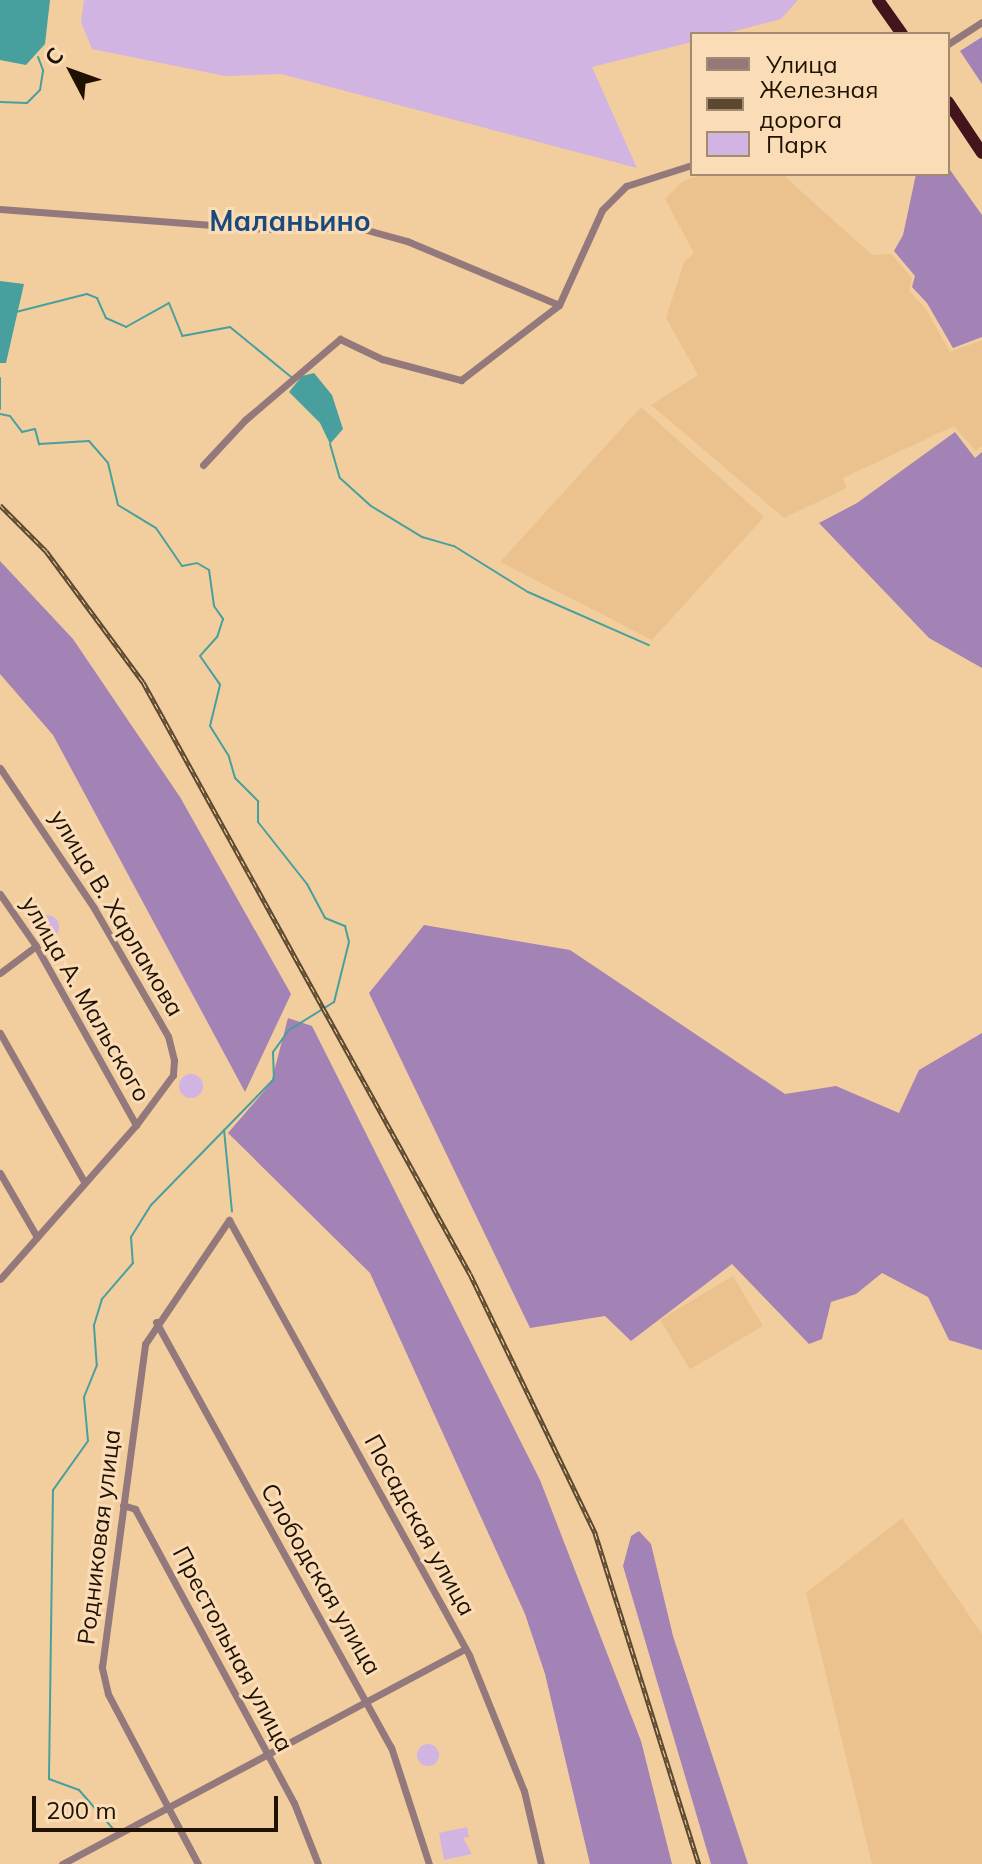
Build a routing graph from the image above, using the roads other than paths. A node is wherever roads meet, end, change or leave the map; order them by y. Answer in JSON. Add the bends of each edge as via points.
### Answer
{"nodes":[{"id":1,"x":878,"y":0,"type":"edge"},
{"id":2,"x":982,"y":22,"type":"edge"},
{"id":3,"x":901,"y":32,"type":"edge"},
{"id":4,"x":950,"y":43,"type":"edge"},
{"id":5,"x":950,"y":105,"type":"edge"},
{"id":6,"x":982,"y":153,"type":"edge"},
{"id":7,"x":690,"y":166,"type":"edge"},
{"id":8,"x":0,"y":209,"type":"edge"},
{"id":9,"x":559,"y":305,"type":"junction"},
{"id":10,"x":203,"y":465,"type":"dead end"},
{"id":11,"x":0,"y":768,"type":"edge"},
{"id":12,"x":0,"y":894,"type":"edge"},
{"id":13,"x":36,"y":946,"type":"junction"},
{"id":14,"x":0,"y":973,"type":"edge"},
{"id":15,"x":0,"y":1033,"type":"edge"},
{"id":16,"x":136,"y":1125,"type":"junction"},
{"id":17,"x":0,"y":1173,"type":"edge"},
{"id":18,"x":85,"y":1183,"type":"junction"},
{"id":19,"x":229,"y":1220,"type":"joint"},
{"id":20,"x":37,"y":1237,"type":"junction"},
{"id":21,"x":0,"y":1279,"type":"edge"},
{"id":22,"x":156,"y":1322,"type":"junction"},
{"id":23,"x":123,"y":1505,"type":"junction"},
{"id":24,"x":464,"y":1649,"type":"junction"},
{"id":25,"x":367,"y":1700,"type":"junction"},
{"id":26,"x":268,"y":1755,"type":"junction"},
{"id":27,"x":171,"y":1807,"type":"junction"},
{"id":28,"x":81,"y":1861,"type":"edge"},
{"id":29,"x":62,"y":1864,"type":"edge"},
{"id":30,"x":198,"y":1864,"type":"edge"},
{"id":31,"x":318,"y":1864,"type":"edge"},
{"id":32,"x":429,"y":1864,"type":"edge"},
{"id":33,"x":541,"y":1864,"type":"edge"}],
"edges":[{"from":1,"to":3,"type":"highway"},
{"from":2,"to":4,"type":"street"},
{"from":5,"to":6,"type":"highway"},
{"from":7,"to":9,"type":"street","via":[[626,186],[602,210]]},
{"from":8,"to":9,"type":"street","via":[[268,229],[356,227],[407,241]]},
{"from":9,"to":10,"type":"street","via":[[461,380],[382,359],[340,339],[245,420]]},
{"from":11,"to":16,"type":"street","name":"улица В. Харламова","via":[[51,839],[168,1036],[173,1075]]},
{"from":12,"to":13,"type":"street","name":"улица А. Мальского"},
{"from":13,"to":14,"type":"street"},
{"from":13,"to":16,"type":"street","name":"улица А. Мальского"},
{"from":15,"to":18,"type":"street"},
{"from":16,"to":18,"type":"street","name":"улица В. Харламова"},
{"from":17,"to":20,"type":"street"},
{"from":18,"to":20,"type":"street","name":"улица В. Харламова"},
{"from":19,"to":22,"type":"street","name":"Родниковая улица"},
{"from":19,"to":24,"type":"street","name":"Посадская улица"},
{"from":20,"to":21,"type":"street","name":"улица В. Харламова"},
{"from":22,"to":23,"type":"street","name":"Родниковая улица","via":[[145,1344]]},
{"from":22,"to":25,"type":"street","name":"Слободская улица"},
{"from":23,"to":26,"type":"street","name":"Престольная улица","via":[[135,1509]]},
{"from":23,"to":27,"type":"street","name":"Родниковая улица","via":[[103,1680]]},
{"from":24,"to":25,"type":"street"},
{"from":24,"to":33,"type":"street","name":"Посадская улица","via":[[517,1770]]},
{"from":25,"to":26,"type":"street"},
{"from":25,"to":32,"type":"street","name":"Слободская улица","via":[[402,1770]]},
{"from":26,"to":27,"type":"street"},
{"from":26,"to":31,"type":"street","name":"Престольная улица"},
{"from":27,"to":28,"type":"street"},
{"from":27,"to":30,"type":"street","name":"Родниковая улица"},
{"from":28,"to":29,"type":"street"}]}
